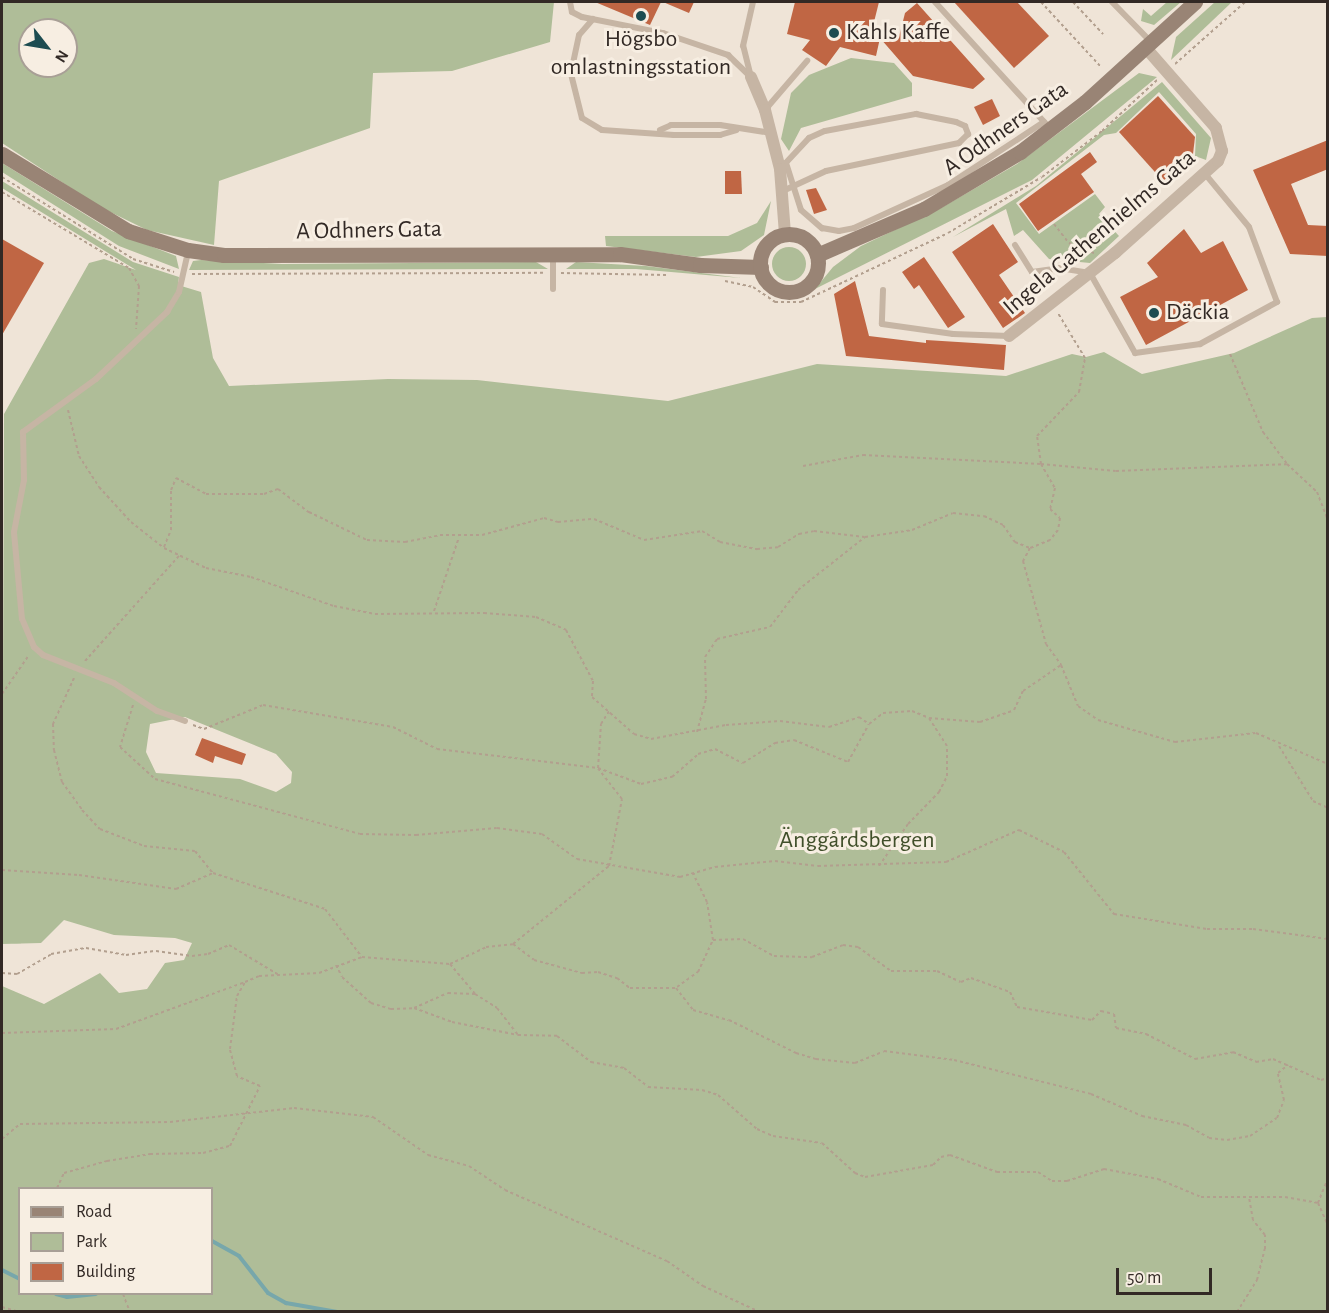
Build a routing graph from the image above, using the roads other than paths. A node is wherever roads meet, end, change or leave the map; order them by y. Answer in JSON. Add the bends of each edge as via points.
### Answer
{"nodes":[{"id":1,"x":570,"y":2,"type":"edge"},
{"id":2,"x":753,"y":2,"type":"edge"},
{"id":3,"x":935,"y":2,"type":"edge"},
{"id":4,"x":1112,"y":2,"type":"edge"},
{"id":5,"x":1195,"y":2,"type":"edge"},
{"id":6,"x":592,"y":19,"type":"junction"},
{"id":7,"x":1148,"y":44,"type":"junction"},
{"id":8,"x":807,"y":61,"type":"dead end"},
{"id":9,"x":751,"y":77,"type":"junction"},
{"id":10,"x":765,"y":110,"type":"junction"},
{"id":11,"x":1047,"y":126,"type":"junction"},
{"id":12,"x":772,"y":133,"type":"junction"},
{"id":13,"x":2,"y":154,"type":"edge"},
{"id":14,"x":783,"y":166,"type":"junction"},
{"id":15,"x":1206,"y":175,"type":"junction"},
{"id":16,"x":789,"y":190,"type":"junction"},
{"id":17,"x":785,"y":234,"type":"junction"},
{"id":18,"x":1015,"y":245,"type":"dead end"},
{"id":19,"x":188,"y":250,"type":"junction"},
{"id":20,"x":553,"y":253,"type":"junction"},
{"id":21,"x":817,"y":255,"type":"junction"},
{"id":22,"x":760,"y":267,"type":"junction"},
{"id":23,"x":1090,"y":273,"type":"junction"},
{"id":24,"x":553,"y":289,"type":"dead end"},
{"id":25,"x":883,"y":290,"type":"dead end"},
{"id":26,"x":1009,"y":336,"type":"joint"},
{"id":27,"x":185,"y":722,"type":"road end"}],
"edges":[{"from":1,"to":6,"type":"lane","via":[[572,12]]},
{"from":2,"to":9,"type":"lane","via":[[743,46]]},
{"from":3,"to":11,"type":"lane"},
{"from":4,"to":7,"type":"lane"},
{"from":5,"to":7,"type":"street","name":"A Odhners Gata"},
{"from":6,"to":9,"type":"lane","via":[[707,46],[728,55]]},
{"from":6,"to":12,"type":"lane","via":[[579,35],[571,74],[582,118],[602,129],[659,131],[671,125],[720,125]]},
{"from":7,"to":11,"type":"street","name":"A Odhners Gata","via":[[1111,78]]},
{"from":7,"to":15,"type":"street","name":"Ingela Gathenhielms Gata","via":[[1216,128],[1221,140],[1218,161]]},
{"from":8,"to":10,"type":"lane"},
{"from":9,"to":10,"type":"street"},
{"from":10,"to":12,"type":"street"},
{"from":11,"to":16,"type":"lane","via":[[948,185],[854,228],[831,231],[813,223]]},
{"from":11,"to":21,"type":"street","name":"A Odhners Gata","via":[[974,183]]},
{"from":12,"to":14,"type":"street"},
{"from":13,"to":19,"type":"street","name":"A Odhners Gata","via":[[128,231]]},
{"from":14,"to":16,"type":"street"},
{"from":14,"to":16,"type":"lane","via":[[809,138],[825,131],[916,114],[956,122],[965,126],[968,134],[959,143],[826,171]]},
{"from":15,"to":23,"type":"street","name":"Ingela Gathenhielms Gata"},
{"from":15,"to":23,"type":"lane","via":[[1249,227],[1277,302],[1200,344],[1135,353]]},
{"from":16,"to":17,"type":"street"},
{"from":17,"to":21,"type":"street","via":[[805,239]]},
{"from":17,"to":22,"type":"street","via":[[764,248]]},
{"from":18,"to":23,"type":"lane","via":[[1032,272],[1059,268]]},
{"from":19,"to":20,"type":"street","name":"A Odhners Gata","via":[[224,255]]},
{"from":19,"to":27,"type":"lane","via":[[177,297],[137,339],[66,402],[27,427],[21,441],[24,480],[14,532],[22,619],[34,647],[43,655],[79,667]]},
{"from":20,"to":22,"type":"street","name":"A Odhners Gata","via":[[620,254],[700,265]]},
{"from":20,"to":24,"type":"lane"},
{"from":21,"to":22,"type":"street","via":[[815,276],[799,291],[784,292],[771,286]]},
{"from":23,"to":26,"type":"street","name":"Ingela Gathenhielms Gata"},
{"from":25,"to":26,"type":"lane","via":[[882,324],[953,334]]}]}
